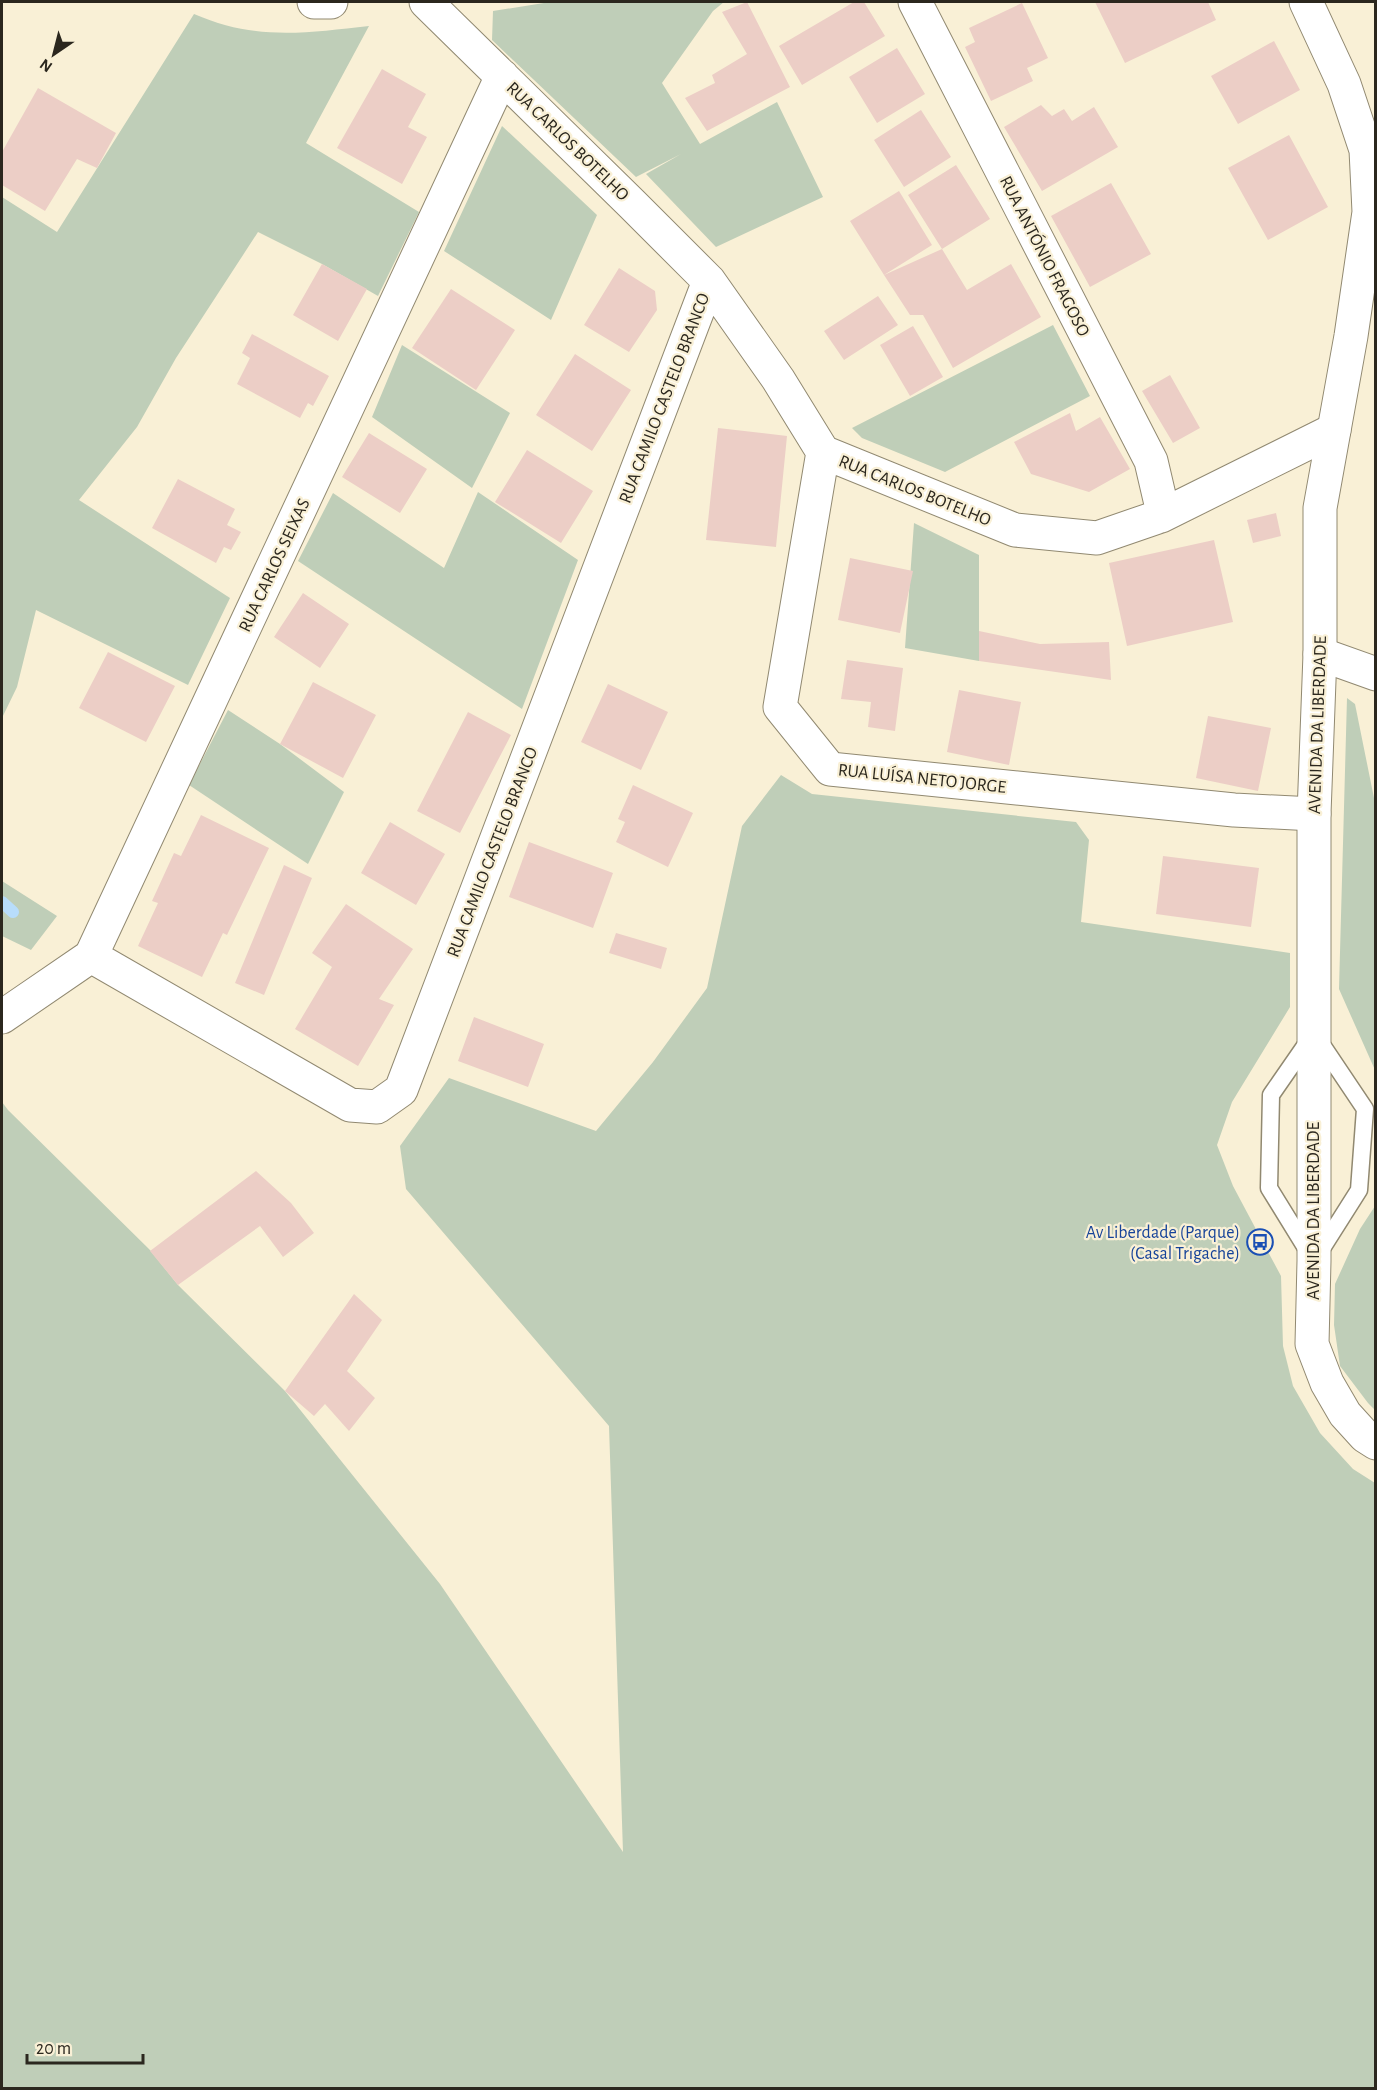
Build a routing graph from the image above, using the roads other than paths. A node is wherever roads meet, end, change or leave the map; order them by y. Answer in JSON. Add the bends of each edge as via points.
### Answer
{"nodes":[{"id":1,"x":314,"y":2,"type":"edge"},
{"id":2,"x":332,"y":2,"type":"edge"},
{"id":3,"x":426,"y":2,"type":"edge"},
{"id":4,"x":915,"y":2,"type":"edge"},
{"id":5,"x":1306,"y":2,"type":"edge"},
{"id":6,"x":502,"y":76,"type":"junction"},
{"id":7,"x":709,"y":281,"type":"junction"},
{"id":8,"x":1334,"y":430,"type":"junction"},
{"id":9,"x":823,"y":452,"type":"junction"},
{"id":10,"x":1161,"y":516,"type":"junction"},
{"id":11,"x":1320,"y":654,"type":"junction"},
{"id":12,"x":1376,"y":674,"type":"edge"},
{"id":13,"x":1314,"y":814,"type":"junction"},
{"id":14,"x":91,"y":956,"type":"junction"},
{"id":15,"x":2,"y":1017,"type":"edge"},
{"id":16,"x":1314,"y":1033,"type":"junction"},
{"id":17,"x":1314,"y":1261,"type":"junction"},
{"id":18,"x":1376,"y":1443,"type":"edge"}],
"edges":[{"from":1,"to":2,"type":"street"},
{"from":3,"to":6,"type":"street","name":"RUA CARLOS BOTELHO"},
{"from":4,"to":10,"type":"street","name":"RUA ANTÓNIO FRAGOSO","via":[[1150,461]]},
{"from":5,"to":8,"type":"street","name":"AVENIDA DA LIBERDADE","via":[[1344,84],[1366,150],[1369,212]]},
{"from":6,"to":7,"type":"street","name":"RUA CARLOS BOTELHO"},
{"from":6,"to":14,"type":"street","name":"RUA CARLOS SEIXAS"},
{"from":7,"to":9,"type":"street","name":"RUA CARLOS BOTELHO","via":[[778,379]]},
{"from":7,"to":14,"type":"street","name":"RUA CAMILO CASTELO BRANCO","via":[[401,1090],[377,1107],[350,1106]]},
{"from":8,"to":10,"type":"street","name":"RUA CARLOS BOTELHO"},
{"from":8,"to":11,"type":"street","name":"AVENIDA DA LIBERDADE","via":[[1320,508]]},
{"from":9,"to":10,"type":"street","name":"RUA CARLOS BOTELHO","via":[[1015,530],[1097,538]]},
{"from":9,"to":13,"type":"street","name":"RUA LUÍSA NETO JORGE","via":[[780,707],[831,770],[1234,810]]},
{"from":11,"to":12,"type":"street"},
{"from":11,"to":13,"type":"street","name":"AVENIDA DA LIBERDADE"},
{"from":13,"to":16,"type":"street","name":"AVENIDA DA LIBERDADE"},
{"from":14,"to":15,"type":"street"},
{"from":16,"to":17,"type":"street","name":"AVENIDA DA LIBERDADE"},
{"from":16,"to":17,"type":"lane","via":[[1271,1095],[1269,1188]]},
{"from":16,"to":17,"type":"lane","via":[[1365,1109],[1359,1190]]},
{"from":17,"to":18,"type":"street","name":"AVENIDA DA LIBERDADE","via":[[1312,1344],[1327,1383],[1345,1414]]}]}
